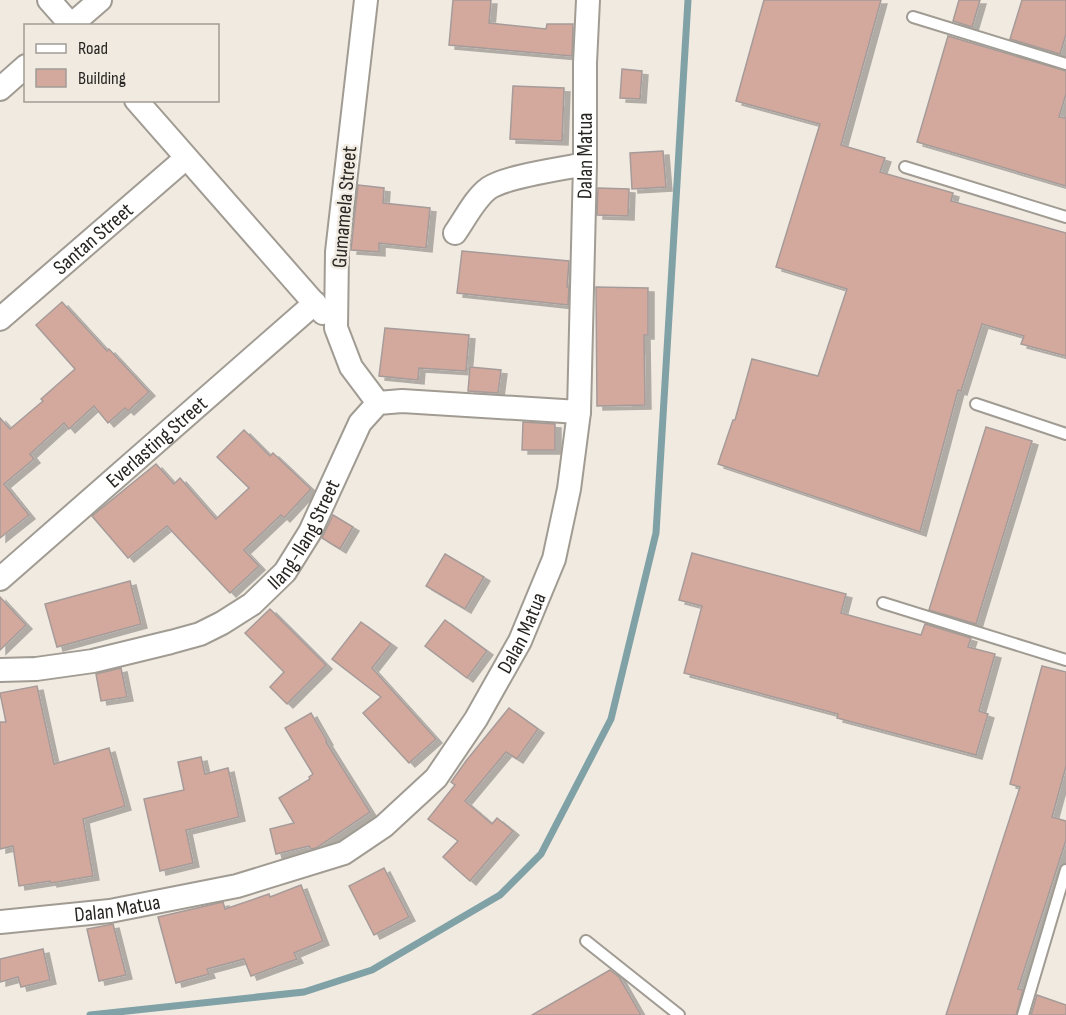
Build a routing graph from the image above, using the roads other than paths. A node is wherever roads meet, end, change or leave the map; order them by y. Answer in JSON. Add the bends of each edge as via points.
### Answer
{"nodes":[{"id":1,"x":49,"y":0,"type":"edge"},
{"id":2,"x":100,"y":0,"type":"edge"},
{"id":3,"x":366,"y":0,"type":"edge"},
{"id":4,"x":588,"y":0,"type":"edge"},
{"id":5,"x":913,"y":17,"type":"dead end"},
{"id":6,"x":70,"y":24,"type":"edge"},
{"id":7,"x":72,"y":24,"type":"edge"},
{"id":8,"x":1066,"y":64,"type":"edge"},
{"id":9,"x":24,"y":68,"type":"edge"},
{"id":10,"x":0,"y":89,"type":"edge"},
{"id":11,"x":138,"y":102,"type":"edge"},
{"id":12,"x":186,"y":158,"type":"junction"},
{"id":13,"x":585,"y":164,"type":"junction"},
{"id":14,"x":905,"y":167,"type":"dead end"},
{"id":15,"x":1066,"y":217,"type":"edge"},
{"id":16,"x":455,"y":233,"type":"dead end"},
{"id":17,"x":315,"y":303,"type":"junction"},
{"id":18,"x":0,"y":319,"type":"edge"},
{"id":19,"x":336,"y":328,"type":"junction"},
{"id":20,"x":378,"y":403,"type":"junction"},
{"id":21,"x":975,"y":404,"type":"dead end"},
{"id":22,"x":579,"y":412,"type":"junction"},
{"id":23,"x":1066,"y":434,"type":"edge"},
{"id":24,"x":0,"y":579,"type":"edge"},
{"id":25,"x":884,"y":603,"type":"dead end"},
{"id":26,"x":1066,"y":660,"type":"edge"},
{"id":27,"x":0,"y":670,"type":"edge"},
{"id":28,"x":1066,"y":870,"type":"edge"},
{"id":29,"x":0,"y":922,"type":"edge"},
{"id":30,"x":586,"y":941,"type":"dead end"},
{"id":31,"x":679,"y":1015,"type":"edge"},
{"id":32,"x":1023,"y":1015,"type":"edge"}],
"edges":[{"from":1,"to":6,"type":"street"},
{"from":2,"to":7,"type":"street"},
{"from":3,"to":19,"type":"street","name":"Gumamela Street","via":[[337,252]]},
{"from":4,"to":13,"type":"street","name":"Dalan Matua"},
{"from":5,"to":8,"type":"lane"},
{"from":9,"to":10,"type":"street"},
{"from":11,"to":12,"type":"street"},
{"from":12,"to":17,"type":"street"},
{"from":12,"to":18,"type":"street","name":"Santan Street"},
{"from":13,"to":16,"type":"street","via":[[490,188]]},
{"from":13,"to":22,"type":"street","name":"Dalan Matua"},
{"from":14,"to":15,"type":"lane"},
{"from":17,"to":19,"type":"street"},
{"from":17,"to":24,"type":"street","name":"Everlasting Street"},
{"from":19,"to":20,"type":"street","name":"Gumamela Street","via":[[351,367]]},
{"from":20,"to":22,"type":"street","via":[[402,400]]},
{"from":20,"to":27,"type":"street","name":"Ilang-Ilang Street","via":[[360,423],[310,532],[285,572],[252,604],[222,624],[171,642],[93,661]]},
{"from":21,"to":23,"type":"lane"},
{"from":22,"to":29,"type":"street","name":"Dalan Matua","via":[[554,559],[520,641],[476,719],[436,778],[384,826],[344,853],[237,886],[110,911]]},
{"from":25,"to":26,"type":"lane"},
{"from":28,"to":32,"type":"lane"},
{"from":30,"to":31,"type":"lane"}]}
